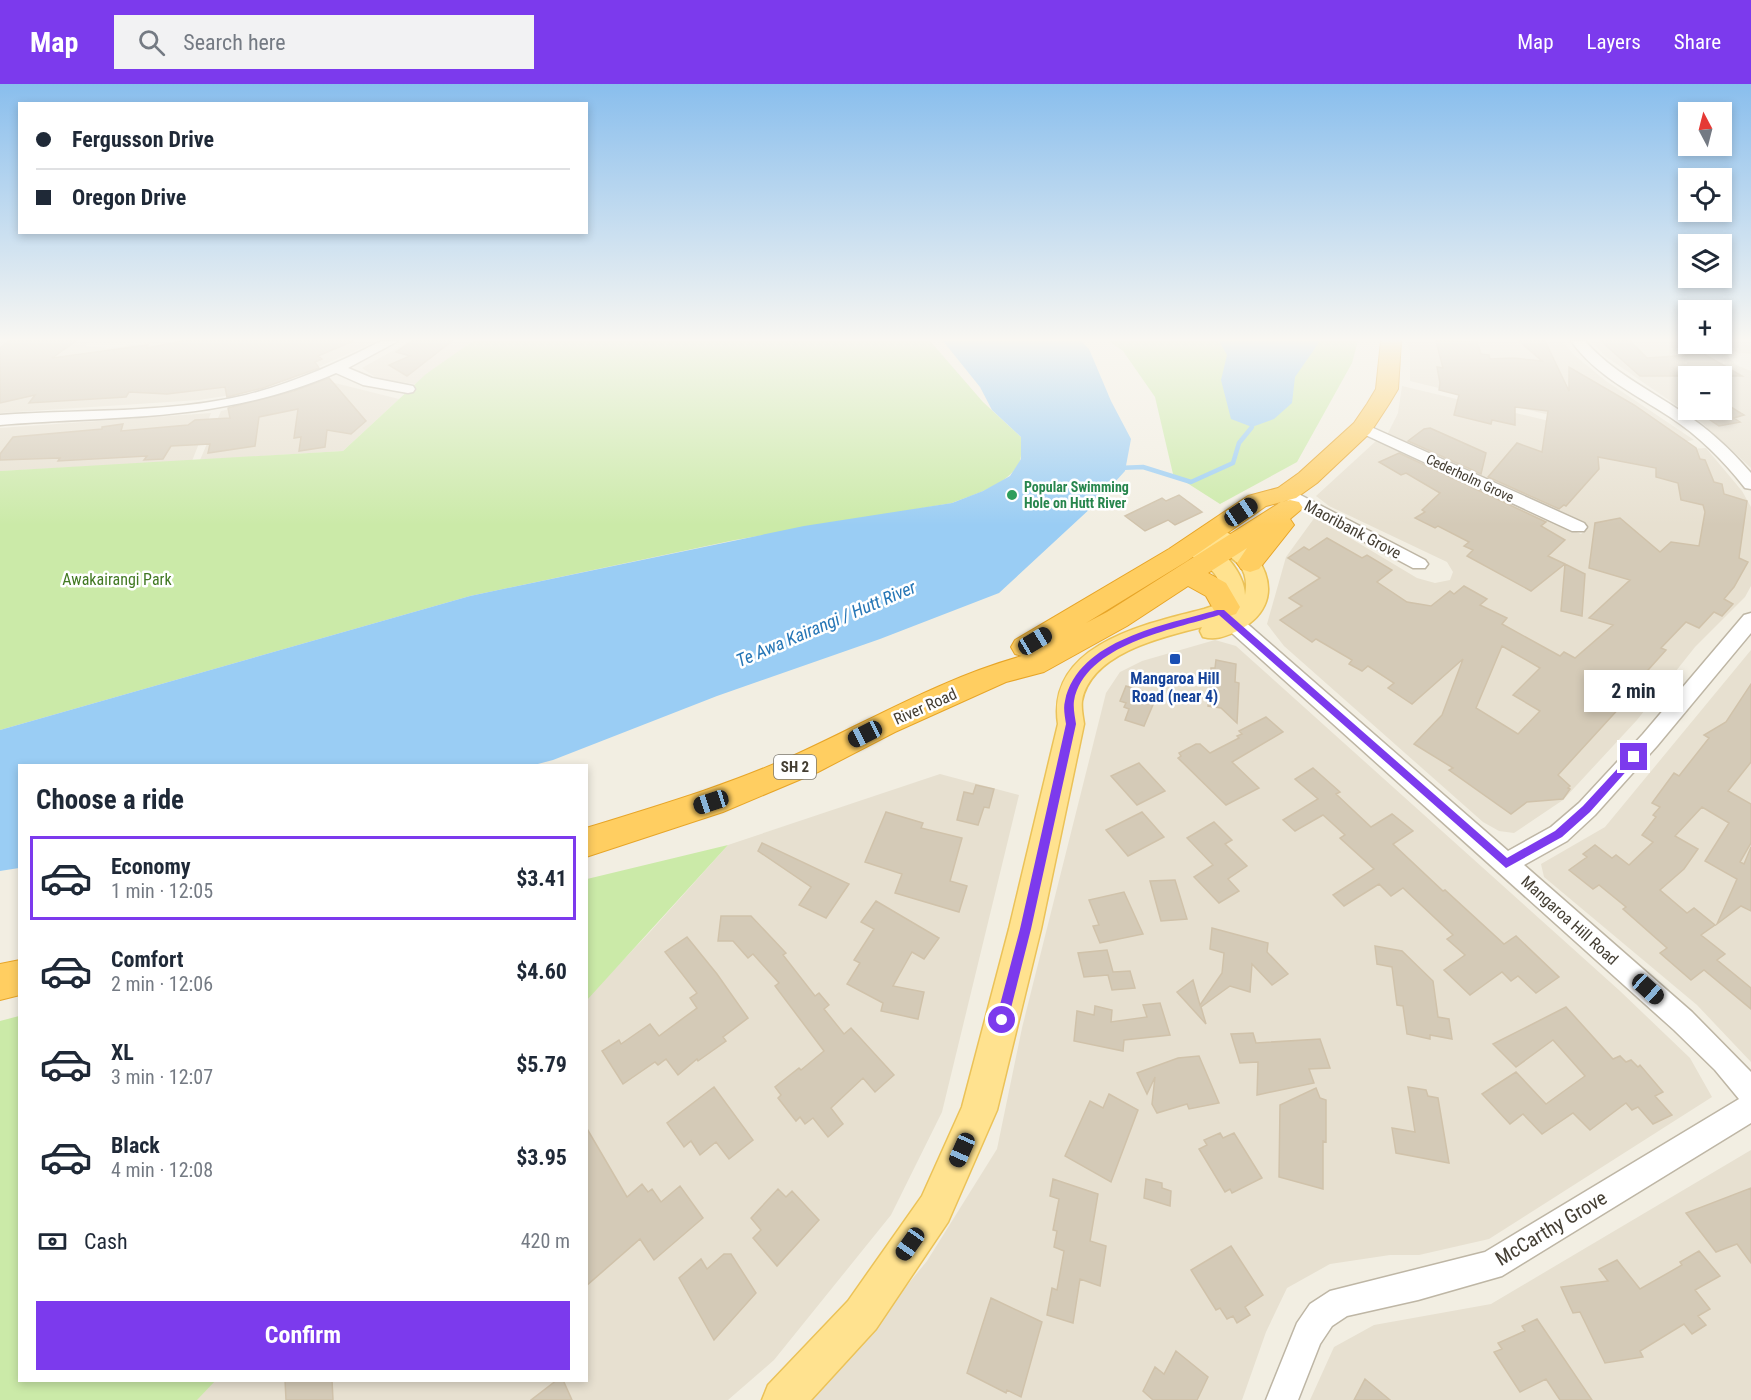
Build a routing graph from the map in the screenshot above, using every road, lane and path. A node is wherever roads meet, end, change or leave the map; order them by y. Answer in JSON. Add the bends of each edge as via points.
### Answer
{"nodes":[{"id":1,"x":227,"y":402,"type":"edge"},
{"id":2,"x":1378,"y":402,"type":"edge"},
{"id":3,"x":1656,"y":402,"type":"edge"},
{"id":4,"x":0,"y":420,"type":"edge"},
{"id":5,"x":1362,"y":428,"type":"junction"},
{"id":6,"x":1751,"y":483,"type":"edge"},
{"id":7,"x":1288,"y":501,"type":"junction"},
{"id":8,"x":1578,"y":527,"type":"dead end"},
{"id":9,"x":1219,"y":549,"type":"junction"},
{"id":10,"x":1419,"y":564,"type":"dead end"},
{"id":11,"x":1189,"y":574,"type":"junction"},
{"id":12,"x":1227,"y":614,"type":"junction"},
{"id":13,"x":1751,"y":620,"type":"edge"},
{"id":14,"x":997,"y":674,"type":"junction"},
{"id":15,"x":588,"y":842,"type":"edge"},
{"id":16,"x":1506,"y":864,"type":"junction"},
{"id":17,"x":18,"y":978,"type":"edge"},
{"id":18,"x":0,"y":982,"type":"edge"},
{"id":19,"x":1751,"y":1092,"type":"edge"},
{"id":20,"x":1751,"y":1107,"type":"edge"},
{"id":21,"x":783,"y":1400,"type":"edge"},
{"id":22,"x":1282,"y":1400,"type":"edge"}],
"edges":[{"from":1,"to":4,"type":"street"},
{"from":2,"to":5,"type":"highway","number":"SH 2"},
{"from":3,"to":6,"type":"street","via":[[1701,433]]},
{"from":5,"to":7,"type":"highway","number":"SH 2"},
{"from":5,"to":8,"type":"street","name":"Cederholm Grove"},
{"from":7,"to":9,"type":"highway","number":"SH 2","via":[[1257,501]]},
{"from":7,"to":9,"type":"highway","via":[[1280,527],[1260,548]]},
{"from":7,"to":10,"type":"street","name":"Maoribank Grove"},
{"from":9,"to":11,"type":"highway","name":"River Road","number":"SH 2"},
{"from":9,"to":12,"type":"main road","via":[[1221,566],[1234,590]]},
{"from":9,"to":12,"type":"main road","via":[[1257,585],[1254,604],[1242,618]]},
{"from":9,"to":14,"type":"highway","name":"River Road","number":"SH 2","via":[[1015,653]]},
{"from":11,"to":12,"type":"highway","via":[[1216,590]]},
{"from":11,"to":14,"type":"highway","name":"River Road","number":"SH 2","via":[[1043,660]]},
{"from":12,"to":16,"type":"street","name":"Mangaroa Hill Road"},
{"from":12,"to":21,"type":"main road","via":[[1140,637],[1097,657],[1080,677],[1069,702],[1071,724],[979,1110],[935,1209],[862,1315]]},
{"from":13,"to":16,"type":"street","via":[[1587,809],[1559,834]]},
{"from":14,"to":15,"type":"highway","name":"River Road","number":"SH 2","via":[[807,763],[711,802]]},
{"from":16,"to":19,"type":"street","name":"Mangaroa Hill Road","via":[[1683,1020]]},
{"from":17,"to":18,"type":"highway"},
{"from":20,"to":22,"type":"street","name":"McCarthy Grove","via":[[1491,1265],[1341,1302],[1321,1315],[1308,1334]]}]}
